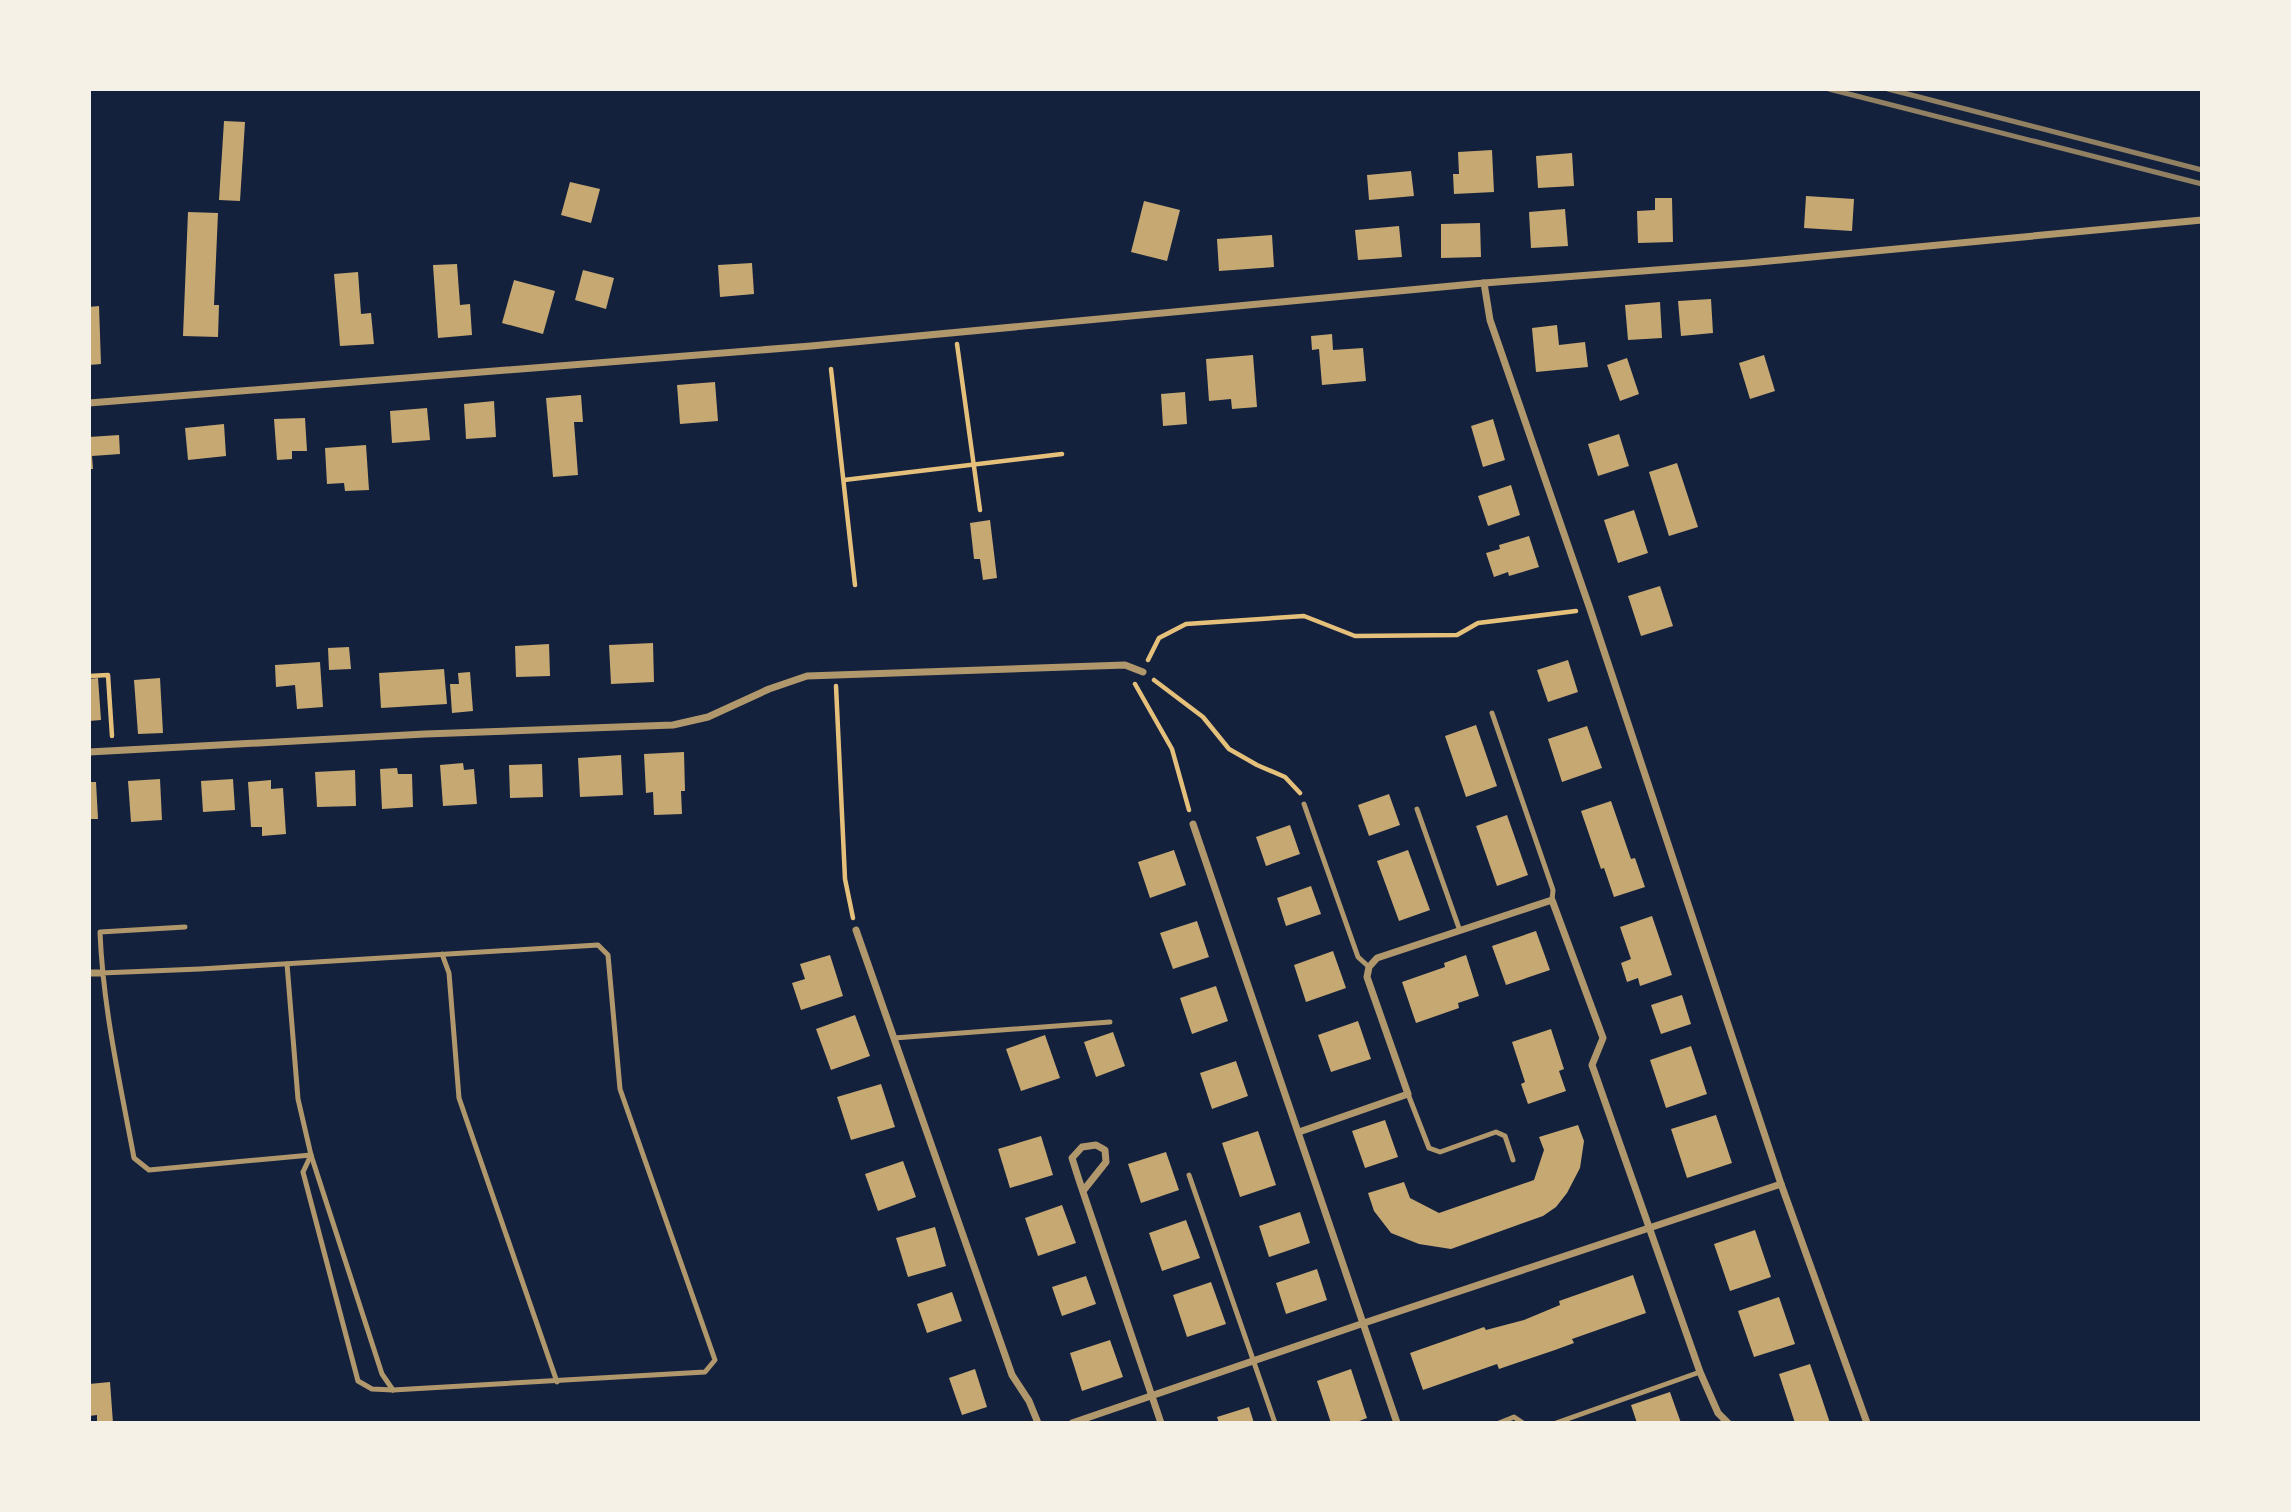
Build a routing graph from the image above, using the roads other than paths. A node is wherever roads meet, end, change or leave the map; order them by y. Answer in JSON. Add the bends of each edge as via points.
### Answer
{"nodes":[{"id":1,"x":2202,"y":220,"type":"edge"},
{"id":2,"x":1484,"y":284,"type":"junction"},
{"id":3,"x":89,"y":403,"type":"edge"},
{"id":4,"x":1143,"y":672,"type":"road end"},
{"id":5,"x":1492,"y":713,"type":"dead end"},
{"id":6,"x":89,"y":752,"type":"edge"},
{"id":7,"x":1304,"y":804,"type":"road end"},
{"id":8,"x":1417,"y":809,"type":"dead end"},
{"id":9,"x":1194,"y":824,"type":"road end"},
{"id":10,"x":1552,"y":900,"type":"junction"},
{"id":11,"x":185,"y":927,"type":"dead end"},
{"id":12,"x":856,"y":930,"type":"road end"},
{"id":13,"x":1461,"y":930,"type":"junction"},
{"id":14,"x":442,"y":954,"type":"junction"},
{"id":15,"x":287,"y":964,"type":"junction"},
{"id":16,"x":1369,"y":967,"type":"junction"},
{"id":17,"x":89,"y":973,"type":"edge"},
{"id":18,"x":102,"y":973,"type":"junction"},
{"id":19,"x":1110,"y":1022,"type":"dead end"},
{"id":20,"x":894,"y":1038,"type":"junction"},
{"id":21,"x":1409,"y":1094,"type":"junction"},
{"id":22,"x":1299,"y":1132,"type":"junction"},
{"id":23,"x":311,"y":1155,"type":"junction"},
{"id":24,"x":1513,"y":1160,"type":"dead end"},
{"id":25,"x":1189,"y":1175,"type":"dead end"},
{"id":26,"x":1781,"y":1184,"type":"junction"},
{"id":27,"x":1083,"y":1191,"type":"junction"},
{"id":28,"x":1648,"y":1229,"type":"junction"},
{"id":29,"x":1364,"y":1323,"type":"junction"},
{"id":30,"x":1254,"y":1361,"type":"junction"},
{"id":31,"x":1700,"y":1372,"type":"junction"},
{"id":32,"x":558,"y":1382,"type":"junction"},
{"id":33,"x":393,"y":1390,"type":"junction"},
{"id":34,"x":1152,"y":1397,"type":"junction"},
{"id":35,"x":1038,"y":1423,"type":"edge"},
{"id":36,"x":1072,"y":1423,"type":"edge"},
{"id":37,"x":1161,"y":1423,"type":"edge"},
{"id":38,"x":1275,"y":1423,"type":"edge"},
{"id":39,"x":1397,"y":1423,"type":"edge"},
{"id":40,"x":1499,"y":1423,"type":"edge"},
{"id":41,"x":1523,"y":1423,"type":"edge"},
{"id":42,"x":1556,"y":1423,"type":"edge"},
{"id":43,"x":1728,"y":1423,"type":"edge"},
{"id":44,"x":1867,"y":1423,"type":"edge"}],
"edges":[{"from":1,"to":2,"type":"street"},
{"from":2,"to":3,"type":"street","via":[[811,346]]},
{"from":2,"to":26,"type":"street","via":[[1490,320]]},
{"from":4,"to":6,"type":"street","via":[[1125,665],[807,676],[708,717],[673,725]]},
{"from":5,"to":10,"type":"lane","via":[[1553,890]]},
{"from":7,"to":16,"type":"lane","via":[[1359,957]]},
{"from":8,"to":13,"type":"lane"},
{"from":9,"to":22,"type":"street"},
{"from":10,"to":13,"type":"street"},
{"from":10,"to":28,"type":"street","via":[[1603,1038],[1592,1065]]},
{"from":11,"to":18,"type":"lane","via":[[100,932]]},
{"from":12,"to":20,"type":"street"},
{"from":13,"to":16,"type":"street","via":[[1377,958]]},
{"from":14,"to":15,"type":"lane"},
{"from":14,"to":32,"type":"lane","via":[[449,974],[459,1098]]},
{"from":14,"to":32,"type":"lane","via":[[597,945],[608,955],[620,1089],[715,1360],[705,1372]]},
{"from":15,"to":18,"type":"lane"},
{"from":15,"to":23,"type":"lane","via":[[298,1099]]},
{"from":16,"to":21,"type":"street","via":[[1367,977]]},
{"from":17,"to":18,"type":"street"},
{"from":18,"to":23,"type":"lane","via":[[134,1158],[149,1170]]},
{"from":19,"to":20,"type":"lane"},
{"from":20,"to":35,"type":"street","via":[[1012,1375]]},
{"from":21,"to":22,"type":"street"},
{"from":21,"to":24,"type":"lane","via":[[1429,1148],[1440,1152],[1496,1132],[1505,1136]]},
{"from":22,"to":29,"type":"street"},
{"from":23,"to":33,"type":"lane","via":[[382,1374]]},
{"from":23,"to":33,"type":"lane","via":[[303,1172],[358,1381],[372,1389]]},
{"from":25,"to":30,"type":"lane"},
{"from":26,"to":28,"type":"street"},
{"from":26,"to":44,"type":"street"},
{"from":27,"to":27,"type":"street","via":[[1072,1158],[1082,1147],[1096,1145],[1105,1150],[1106,1162]]},
{"from":27,"to":34,"type":"street"},
{"from":28,"to":29,"type":"street"},
{"from":28,"to":31,"type":"street"},
{"from":29,"to":30,"type":"street"},
{"from":29,"to":39,"type":"street"},
{"from":30,"to":34,"type":"street"},
{"from":30,"to":38,"type":"lane"},
{"from":31,"to":42,"type":"lane"},
{"from":31,"to":43,"type":"street","via":[[1718,1413]]},
{"from":32,"to":33,"type":"lane"},
{"from":34,"to":36,"type":"street"},
{"from":34,"to":37,"type":"street"},
{"from":40,"to":41,"type":"lane","via":[[1514,1418]]}]}
